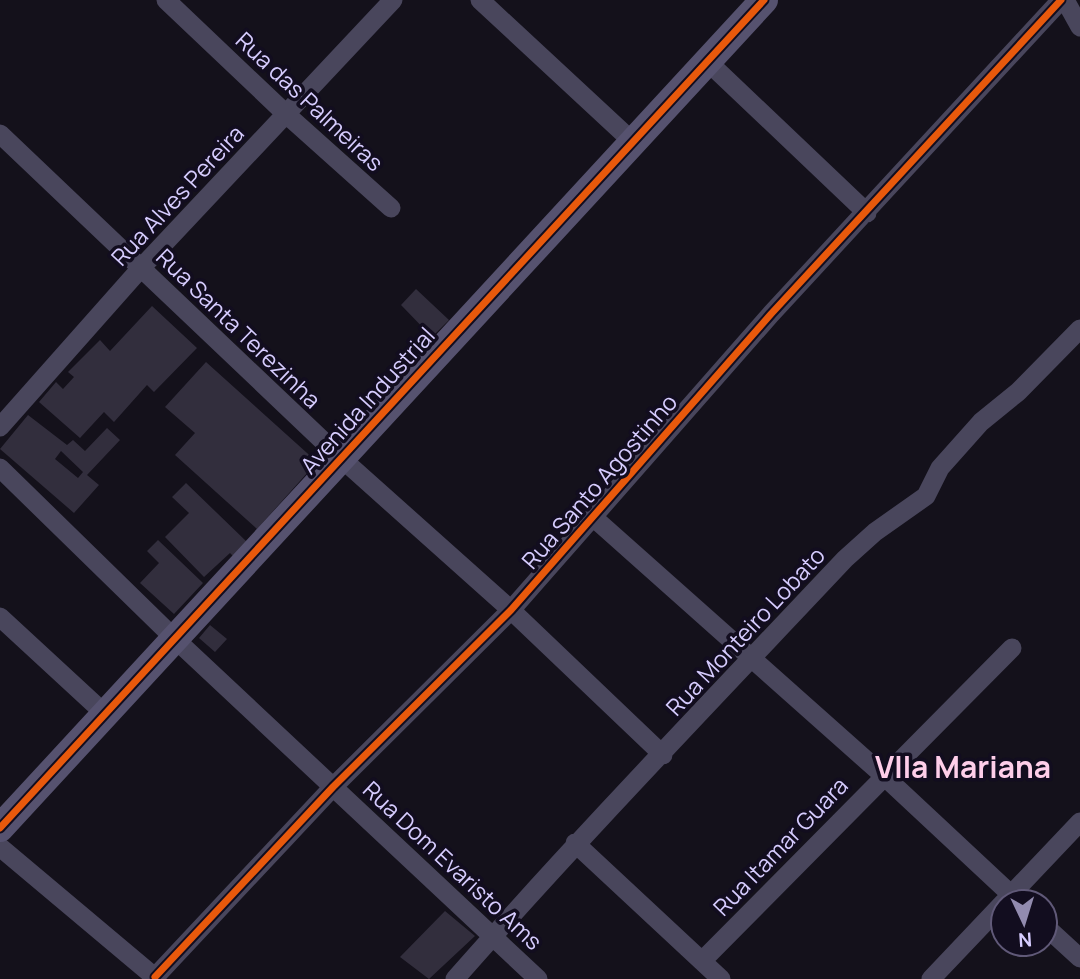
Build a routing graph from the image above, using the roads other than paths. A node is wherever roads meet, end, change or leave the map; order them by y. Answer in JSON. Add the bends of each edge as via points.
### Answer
{"nodes":[{"id":1,"x":166,"y":0,"type":"edge"},
{"id":2,"x":393,"y":0,"type":"edge"},
{"id":3,"x":480,"y":0,"type":"edge"},
{"id":4,"x":764,"y":0,"type":"edge"},
{"id":5,"x":1063,"y":0,"type":"edge"},
{"id":6,"x":1080,"y":27,"type":"edge"},
{"id":7,"x":706,"y":60,"type":"junction"},
{"id":8,"x":286,"y":114,"type":"junction"},
{"id":9,"x":0,"y":134,"type":"edge"},
{"id":10,"x":633,"y":142,"type":"junction"},
{"id":11,"x":391,"y":208,"type":"dead end"},
{"id":12,"x":867,"y":213,"type":"junction"},
{"id":13,"x":141,"y":268,"type":"junction"},
{"id":14,"x":1080,"y":329,"type":"edge"},
{"id":15,"x":0,"y":427,"type":"edge"},
{"id":16,"x":341,"y":458,"type":"junction"},
{"id":17,"x":0,"y":468,"type":"edge"},
{"id":18,"x":594,"y":517,"type":"junction"},
{"id":19,"x":511,"y":610,"type":"junction"},
{"id":20,"x":0,"y":618,"type":"edge"},
{"id":21,"x":174,"y":638,"type":"junction"},
{"id":22,"x":1012,"y":648,"type":"dead end"},
{"id":23,"x":752,"y":658,"type":"junction"},
{"id":24,"x":104,"y":713,"type":"junction"},
{"id":25,"x":663,"y":755,"type":"junction"},
{"id":26,"x":884,"y":776,"type":"junction"},
{"id":27,"x":333,"y":787,"type":"junction"},
{"id":28,"x":1080,"y":822,"type":"edge"},
{"id":29,"x":0,"y":828,"type":"edge"},
{"id":30,"x":575,"y":843,"type":"junction"},
{"id":31,"x":0,"y":846,"type":"edge"},
{"id":32,"x":1004,"y":888,"type":"edge"},
{"id":33,"x":1024,"y":888,"type":"edge"},
{"id":34,"x":989,"y":923,"type":"edge"},
{"id":35,"x":493,"y":936,"type":"junction"},
{"id":36,"x":1059,"y":939,"type":"edge"},
{"id":37,"x":1080,"y":958,"type":"edge"},
{"id":38,"x":702,"y":961,"type":"junction"},
{"id":39,"x":156,"y":978,"type":"edge"},
{"id":40,"x":455,"y":979,"type":"edge"},
{"id":41,"x":538,"y":979,"type":"edge"},
{"id":42,"x":721,"y":979,"type":"edge"},
{"id":43,"x":931,"y":979,"type":"edge"}],
"edges":[{"from":1,"to":8,"type":"street","name":"Rua das Palmeiras"},
{"from":2,"to":8,"type":"street","name":"Rua Alves Pereira"},
{"from":3,"to":10,"type":"street"},
{"from":4,"to":7,"type":"street","name":"Avenida Industrial"},
{"from":5,"to":6,"type":"street"},
{"from":5,"to":12,"type":"street","name":"Rua Santo Agostinho"},
{"from":7,"to":10,"type":"street","name":"Avenida Industrial"},
{"from":7,"to":12,"type":"street"},
{"from":8,"to":11,"type":"street","name":"Rua das Palmeiras"},
{"from":8,"to":13,"type":"street","name":"Rua Alves Pereira"},
{"from":9,"to":13,"type":"street","name":"Rua Santa Terezinha"},
{"from":10,"to":16,"type":"street","name":"Avenida Industrial"},
{"from":12,"to":18,"type":"street","name":"Rua Santo Agostinho"},
{"from":13,"to":15,"type":"street","name":"Rua Alves Pereira"},
{"from":13,"to":16,"type":"street","name":"Rua Santa Terezinha"},
{"from":14,"to":23,"type":"street","name":"Rua Monteiro Lobato","via":[[972,431],[940,468],[926,496],[875,531]]},
{"from":16,"to":19,"type":"street","name":"Rua Santa Terezinha"},
{"from":16,"to":21,"type":"street","name":"Avenida Industrial"},
{"from":17,"to":21,"type":"street","name":"Rua Dom Evaristo Ams"},
{"from":18,"to":19,"type":"street","name":"Rua Santo Agostinho"},
{"from":18,"to":23,"type":"street"},
{"from":19,"to":25,"type":"street","name":"Rua Santa Terezinha"},
{"from":19,"to":27,"type":"street","name":"Rua Santo Agostinho"},
{"from":20,"to":24,"type":"street"},
{"from":21,"to":24,"type":"street","name":"Avenida Industrial"},
{"from":21,"to":27,"type":"street","name":"Rua Dom Evaristo Ams"},
{"from":22,"to":26,"type":"street","name":"Rua Itamar Guara"},
{"from":23,"to":25,"type":"street","name":"Rua Monteiro Lobato"},
{"from":23,"to":26,"type":"street"},
{"from":24,"to":29,"type":"street","name":"Avenida Industrial"},
{"from":25,"to":30,"type":"street","name":"Rua Monteiro Lobato"},
{"from":26,"to":32,"type":"street"},
{"from":26,"to":38,"type":"street","name":"Rua Itamar Guara"},
{"from":27,"to":35,"type":"street","name":"Rua Dom Evaristo Ams"},
{"from":27,"to":39,"type":"street","name":"Rua Santo Agostinho"},
{"from":28,"to":33,"type":"street"},
{"from":30,"to":35,"type":"street","name":"Rua Monteiro Lobato"},
{"from":30,"to":38,"type":"street"},
{"from":31,"to":39,"type":"street"},
{"from":34,"to":43,"type":"street"},
{"from":35,"to":40,"type":"street","name":"Rua Monteiro Lobato"},
{"from":35,"to":41,"type":"street","name":"Rua Dom Evaristo Ams"},
{"from":36,"to":37,"type":"street"},
{"from":38,"to":42,"type":"street"}]}
